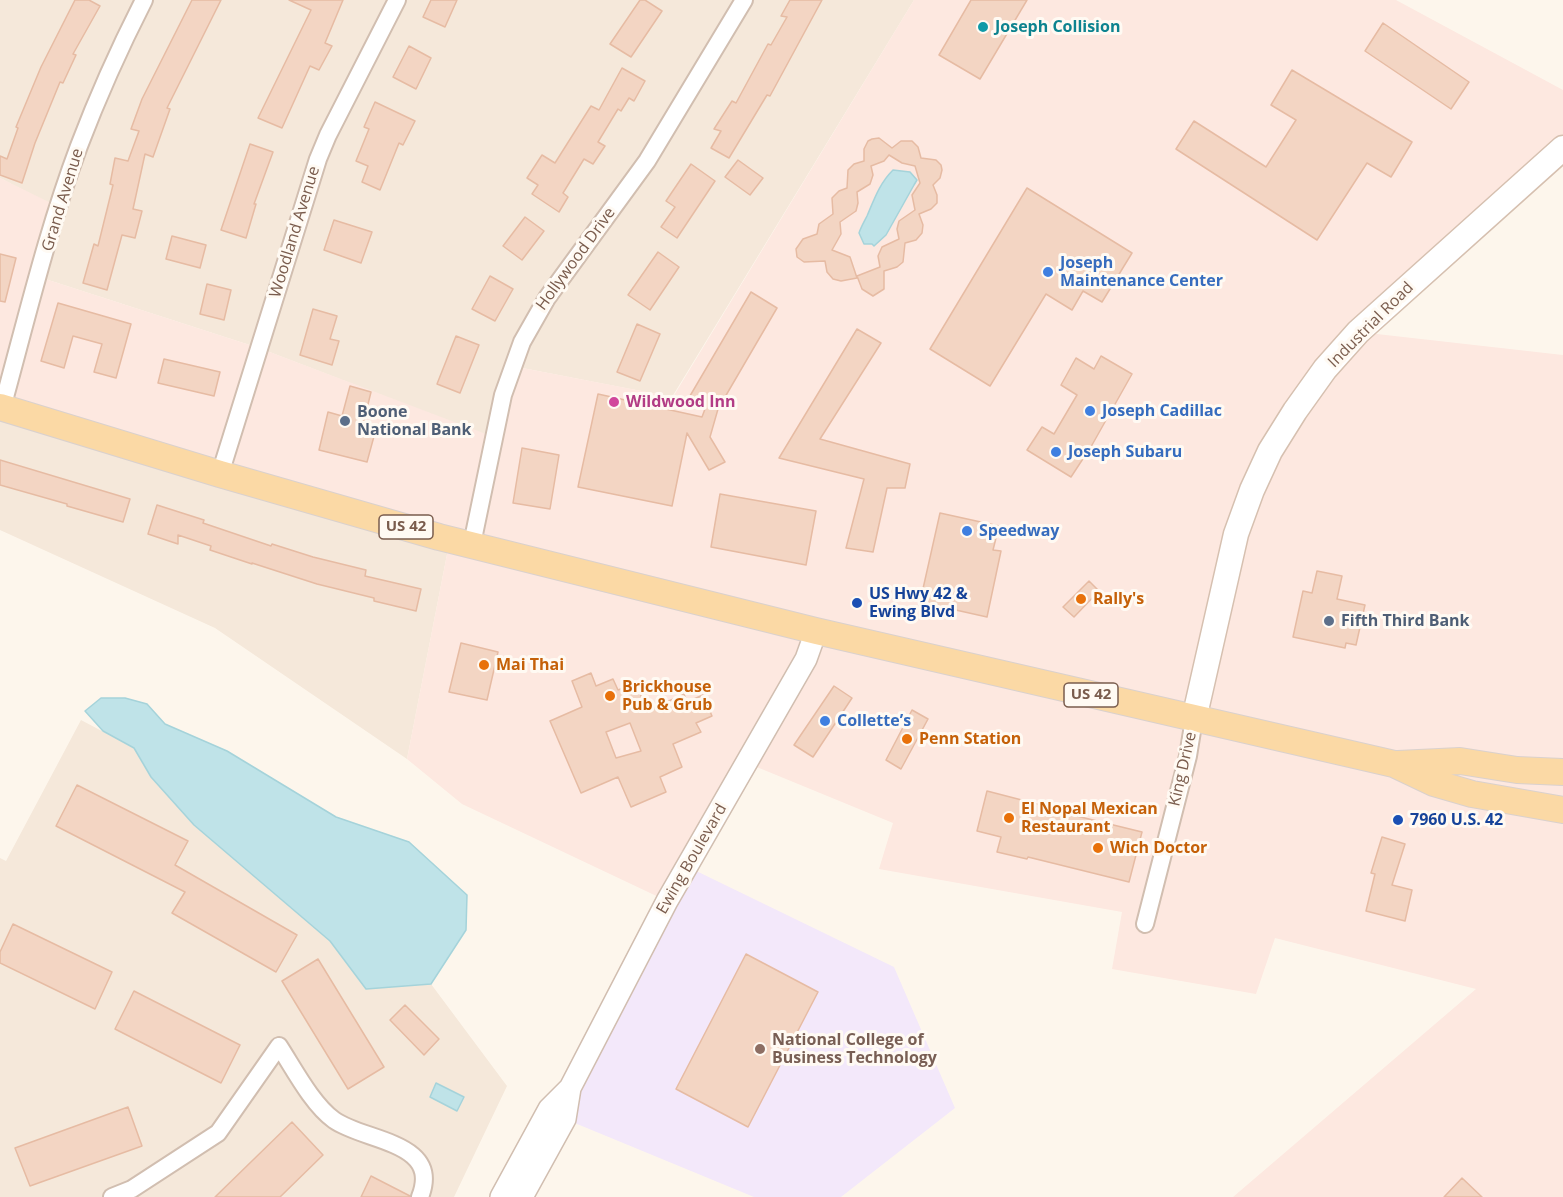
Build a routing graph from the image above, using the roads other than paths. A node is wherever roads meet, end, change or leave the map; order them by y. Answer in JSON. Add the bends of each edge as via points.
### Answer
{"nodes":[{"id":1,"x":144,"y":0,"type":"edge"},
{"id":2,"x":398,"y":0,"type":"edge"},
{"id":3,"x":744,"y":0,"type":"edge"},
{"id":4,"x":1563,"y":147,"type":"edge"},
{"id":5,"x":1,"y":408,"type":"edge"},
{"id":6,"x":220,"y":474,"type":"junction"},
{"id":7,"x":472,"y":544,"type":"junction"},
{"id":8,"x":816,"y":632,"type":"junction"},
{"id":9,"x":1194,"y":719,"type":"junction"},
{"id":10,"x":1394,"y":764,"type":"junction"},
{"id":11,"x":1563,"y":772,"type":"edge"},
{"id":12,"x":1563,"y":810,"type":"edge"},
{"id":13,"x":1145,"y":924,"type":"dead end"},
{"id":14,"x":570,"y":1088,"type":"junction"},
{"id":15,"x":112,"y":1197,"type":"edge"},
{"id":16,"x":420,"y":1197,"type":"edge"},
{"id":17,"x":501,"y":1197,"type":"edge"},
{"id":18,"x":522,"y":1197,"type":"edge"}],
"edges":[{"from":1,"to":5,"type":"street","name":"Grand Avenue","via":[[79,147]]},
{"from":2,"to":6,"type":"street","name":"Woodland Avenue","via":[[318,159]]},
{"from":3,"to":7,"type":"street","name":"Hollywood Drive","via":[[647,161],[550,295],[522,342],[503,395]]},
{"from":4,"to":9,"type":"main road","name":"Industrial Road","via":[[1358,332],[1295,411],[1256,480],[1236,534]]},
{"from":5,"to":6,"type":"main road","number":"US 42"},
{"from":6,"to":7,"type":"main road","number":"US 42"},
{"from":7,"to":8,"type":"main road","number":"US 42"},
{"from":8,"to":9,"type":"main road","number":"US 42"},
{"from":8,"to":14,"type":"street","name":"Ewing Boulevard","via":[[806,659],[667,901]]},
{"from":9,"to":10,"type":"main road","number":"US 42"},
{"from":9,"to":13,"type":"street","name":"King Drive"},
{"from":10,"to":11,"type":"main road","number":"US 42","via":[[1460,761]]},
{"from":10,"to":12,"type":"main road","number":"US 42","via":[[1434,783],[1472,794]]},
{"from":14,"to":17,"type":"street","name":"Ewing Boulevard","via":[[549,1109]]},
{"from":14,"to":18,"type":"street","name":"Ewing Boulevard","via":[[565,1119]]},
{"from":15,"to":16,"type":"street","via":[[132,1189],[218,1133],[279,1046],[316,1102],[333,1119],[407,1150],[417,1158],[425,1176]]}]}
